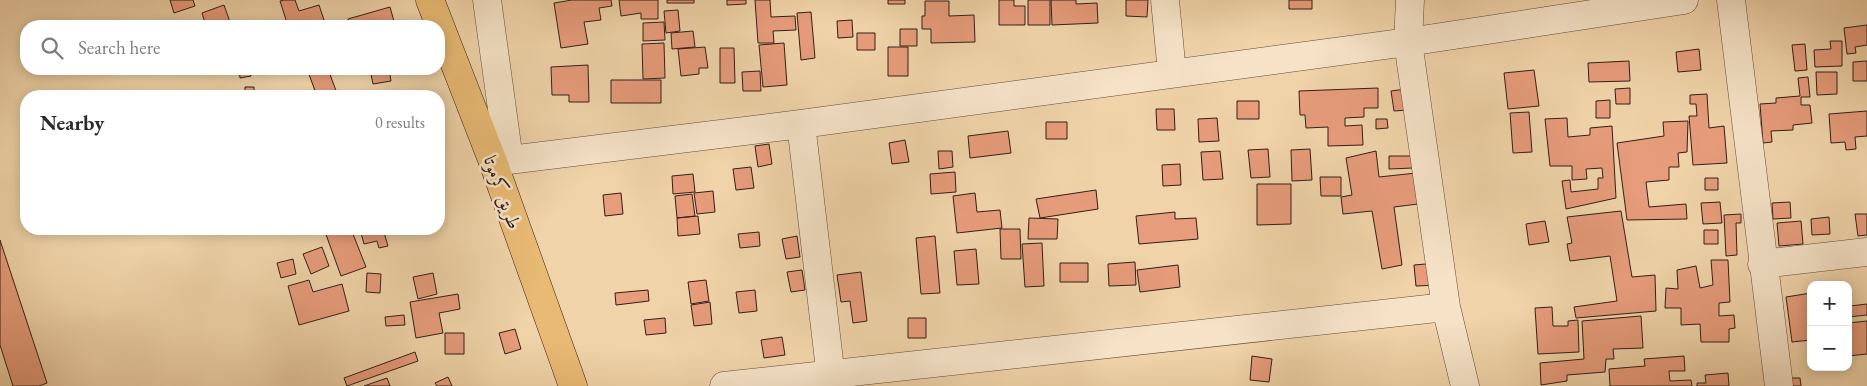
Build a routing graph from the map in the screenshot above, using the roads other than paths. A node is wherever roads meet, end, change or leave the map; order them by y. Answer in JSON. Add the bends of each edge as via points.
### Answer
{"nodes":[{"id":1,"x":430,"y":0,"type":"edge"},
{"id":2,"x":487,"y":0,"type":"edge"},
{"id":3,"x":1165,"y":0,"type":"edge"},
{"id":4,"x":1410,"y":0,"type":"edge"},
{"id":5,"x":1684,"y":0,"type":"edge"},
{"id":6,"x":1731,"y":0,"type":"edge"},
{"id":7,"x":439,"y":20,"type":"edge"},
{"id":8,"x":445,"y":34,"type":"edge"},
{"id":9,"x":1408,"y":42,"type":"junction"},
{"id":10,"x":1172,"y":73,"type":"junction"},
{"id":11,"x":801,"y":124,"type":"junction"},
{"id":12,"x":501,"y":161,"type":"junction"},
{"id":13,"x":1867,"y":252,"type":"edge"},
{"id":14,"x":1762,"y":264,"type":"junction"},
{"id":15,"x":1446,"y":307,"type":"junction"},
{"id":16,"x":832,"y":380,"type":"edge"},
{"id":17,"x":572,"y":386,"type":"edge"},
{"id":18,"x":724,"y":386,"type":"edge"},
{"id":19,"x":1465,"y":386,"type":"edge"},
{"id":20,"x":1779,"y":386,"type":"edge"}],
"edges":[{"from":1,"to":7,"type":"main road","name":"طريق كرموتا"},
{"from":2,"to":12,"type":"street"},
{"from":3,"to":10,"type":"street"},
{"from":4,"to":9,"type":"street"},
{"from":5,"to":9,"type":"street"},
{"from":6,"to":14,"type":"street"},
{"from":8,"to":12,"type":"main road","name":"طريق كرموتا"},
{"from":9,"to":10,"type":"street"},
{"from":9,"to":15,"type":"street"},
{"from":10,"to":11,"type":"street"},
{"from":11,"to":12,"type":"street"},
{"from":11,"to":16,"type":"street"},
{"from":12,"to":17,"type":"main road","name":"طريق كرموتا"},
{"from":13,"to":14,"type":"street"},
{"from":14,"to":20,"type":"street"},
{"from":15,"to":16,"type":"street"},
{"from":15,"to":19,"type":"street"},
{"from":16,"to":18,"type":"street"}]}
